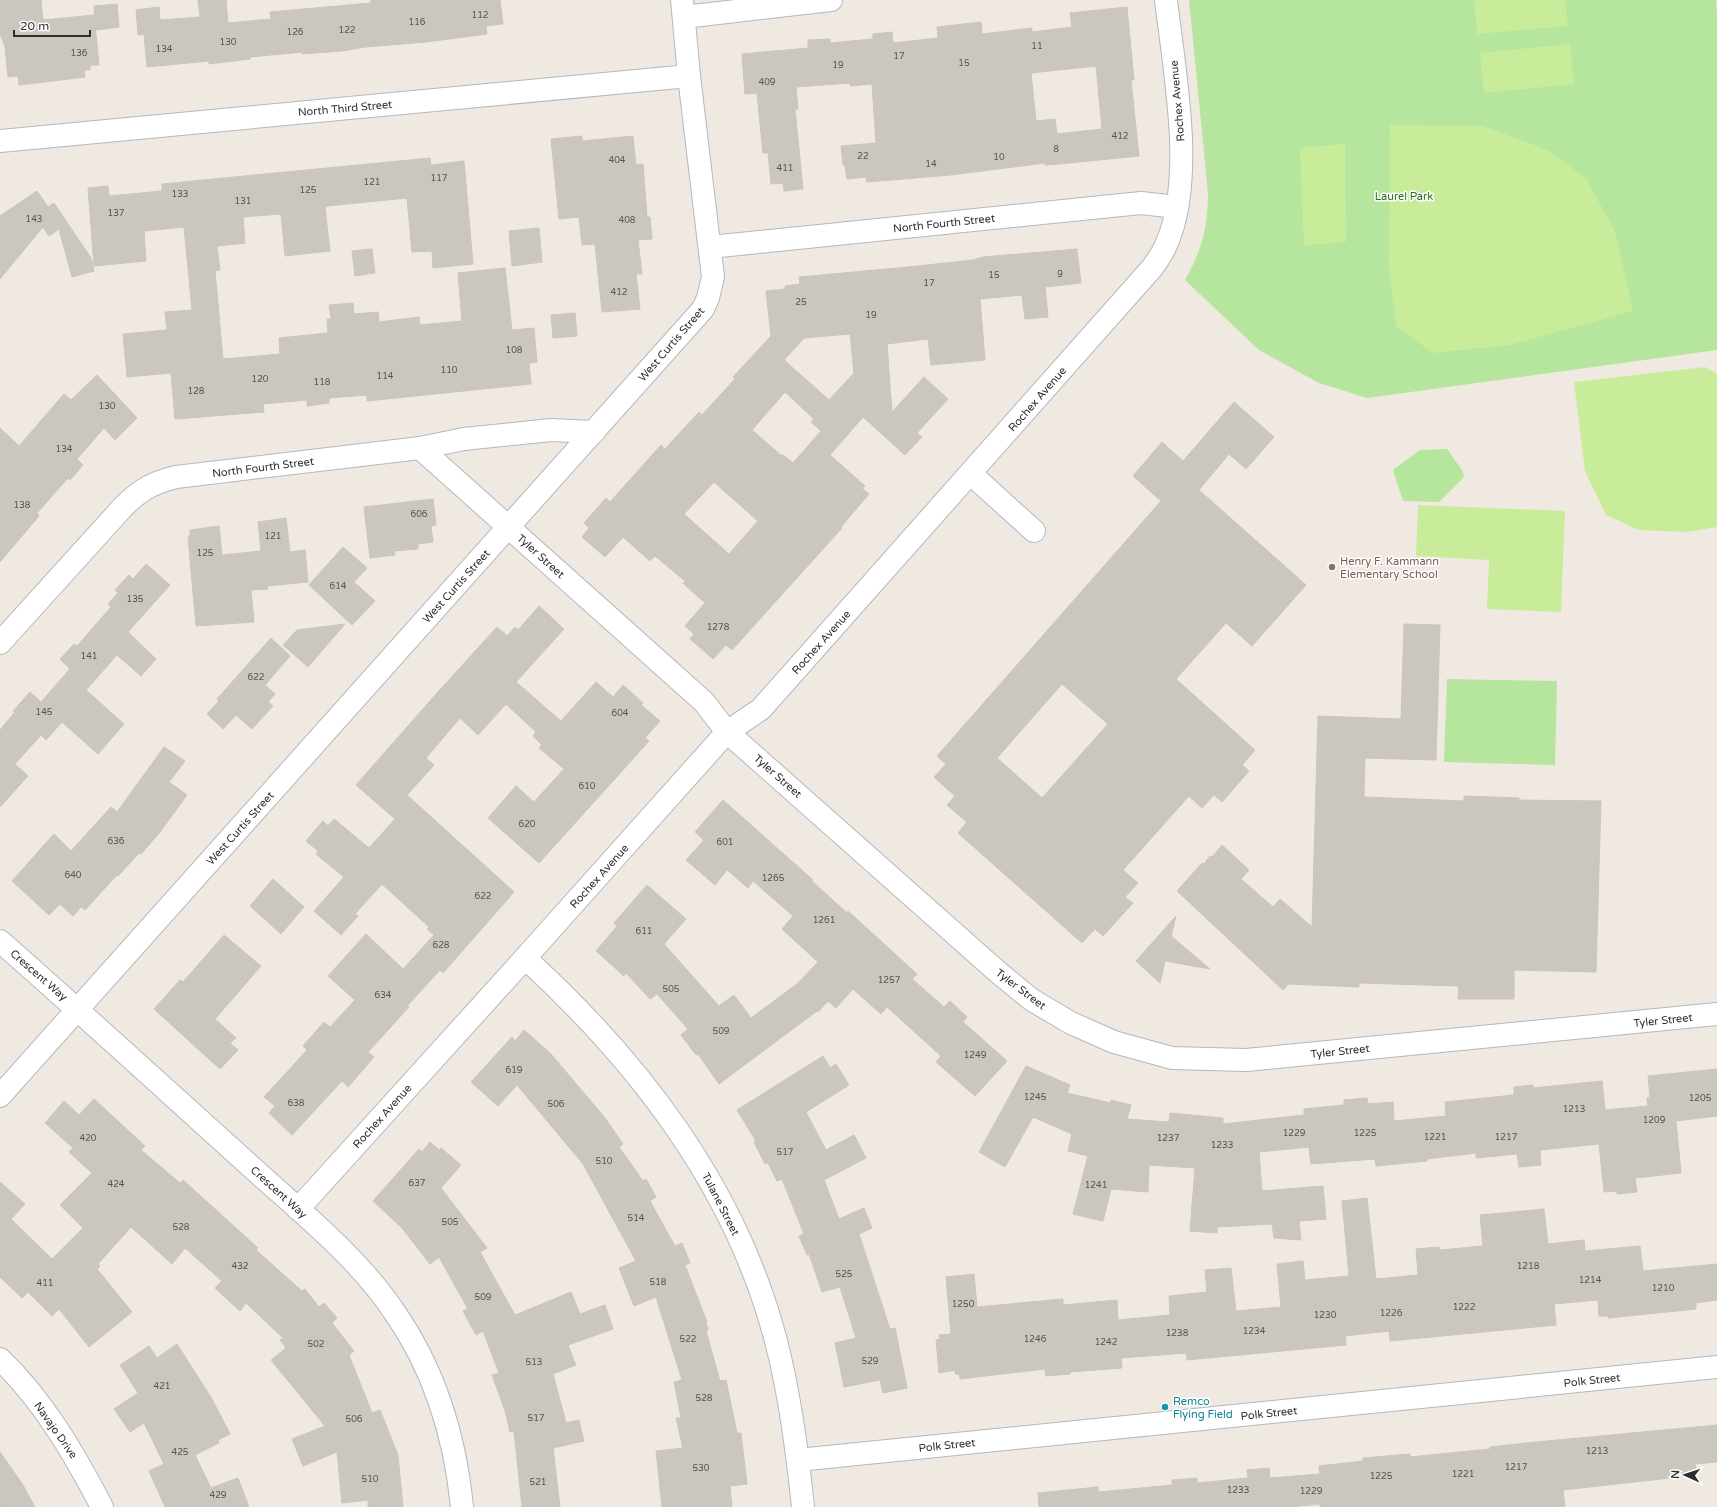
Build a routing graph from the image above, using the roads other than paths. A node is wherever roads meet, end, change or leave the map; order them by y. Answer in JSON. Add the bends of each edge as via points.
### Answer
{"nodes":[{"id":1,"x":832,"y":0,"type":"edge"},
{"id":2,"x":1166,"y":0,"type":"edge"},
{"id":3,"x":683,"y":8,"type":"edge"},
{"id":4,"x":689,"y":76,"type":"junction"},
{"id":5,"x":0,"y":141,"type":"edge"},
{"id":6,"x":1177,"y":207,"type":"junction"},
{"id":7,"x":710,"y":246,"type":"junction"},
{"id":8,"x":594,"y":432,"type":"junction"},
{"id":9,"x":420,"y":448,"type":"junction"},
{"id":10,"x":971,"y":474,"type":"junction"},
{"id":11,"x":509,"y":527,"type":"junction"},
{"id":12,"x":1034,"y":531,"type":"dead end"},
{"id":13,"x":0,"y":643,"type":"edge"},
{"id":14,"x":727,"y":732,"type":"junction"},
{"id":15,"x":0,"y":941,"type":"edge"},
{"id":16,"x":526,"y":958,"type":"junction"},
{"id":17,"x":77,"y":1009,"type":"junction"},
{"id":18,"x":1717,"y":1014,"type":"edge"},
{"id":19,"x":0,"y":1096,"type":"edge"},
{"id":20,"x":298,"y":1209,"type":"junction"},
{"id":21,"x":0,"y":1359,"type":"edge"},
{"id":22,"x":1717,"y":1367,"type":"edge"},
{"id":23,"x":798,"y":1460,"type":"junction"},
{"id":24,"x":102,"y":1507,"type":"edge"},
{"id":25,"x":462,"y":1507,"type":"edge"},
{"id":26,"x":803,"y":1507,"type":"edge"}],
"edges":[{"from":1,"to":3,"type":"street"},
{"from":2,"to":6,"type":"street","name":"Rochex Avenue","via":[[1181,140]]},
{"from":3,"to":4,"type":"street","name":"West Curtis Street"},
{"from":4,"to":5,"type":"street","name":"North Third Street"},
{"from":4,"to":7,"type":"street","name":"West Curtis Street"},
{"from":6,"to":7,"type":"street","name":"North Fourth Street","via":[[1141,203]]},
{"from":6,"to":10,"type":"street","name":"Rochex Avenue","via":[[1166,245],[1152,268]]},
{"from":7,"to":8,"type":"street","name":"West Curtis Street","via":[[713,277],[703,309]]},
{"from":8,"to":9,"type":"street","name":"North Fourth Street","via":[[551,430],[464,439]]},
{"from":8,"to":11,"type":"street","name":"West Curtis Street"},
{"from":9,"to":11,"type":"street","name":"Tyler Street"},
{"from":9,"to":13,"type":"street","name":"North Fourth Street","via":[[176,477],[148,486],[123,507]]},
{"from":10,"to":12,"type":"street"},
{"from":10,"to":14,"type":"street","name":"Rochex Avenue","via":[[761,709]]},
{"from":11,"to":14,"type":"street","name":"Tyler Street","via":[[704,702]]},
{"from":11,"to":17,"type":"street","name":"West Curtis Street"},
{"from":14,"to":16,"type":"street","name":"Rochex Avenue"},
{"from":14,"to":18,"type":"street","name":"Tyler Street","via":[[1032,1000],[1071,1023],[1114,1042],[1172,1058],[1246,1060]]},
{"from":15,"to":17,"type":"street","name":"Crescent Way"},
{"from":16,"to":20,"type":"street","name":"Rochex Avenue"},
{"from":16,"to":23,"type":"street","name":"Tulane Street","via":[[594,1026],[637,1074],[695,1155],[716,1193],[740,1241],[766,1308],[784,1375]]},
{"from":17,"to":19,"type":"street","name":"West Curtis Street"},
{"from":17,"to":20,"type":"street","name":"Crescent Way"},
{"from":20,"to":25,"type":"street","name":"Crescent Way","via":[[355,1263],[378,1289],[420,1354],[446,1418]]},
{"from":21,"to":24,"type":"street","name":"Navajo Drive","via":[[54,1424],[74,1454]]},
{"from":22,"to":23,"type":"street","name":"Polk Street"},
{"from":23,"to":26,"type":"street","name":"Tulane Street"}]}
